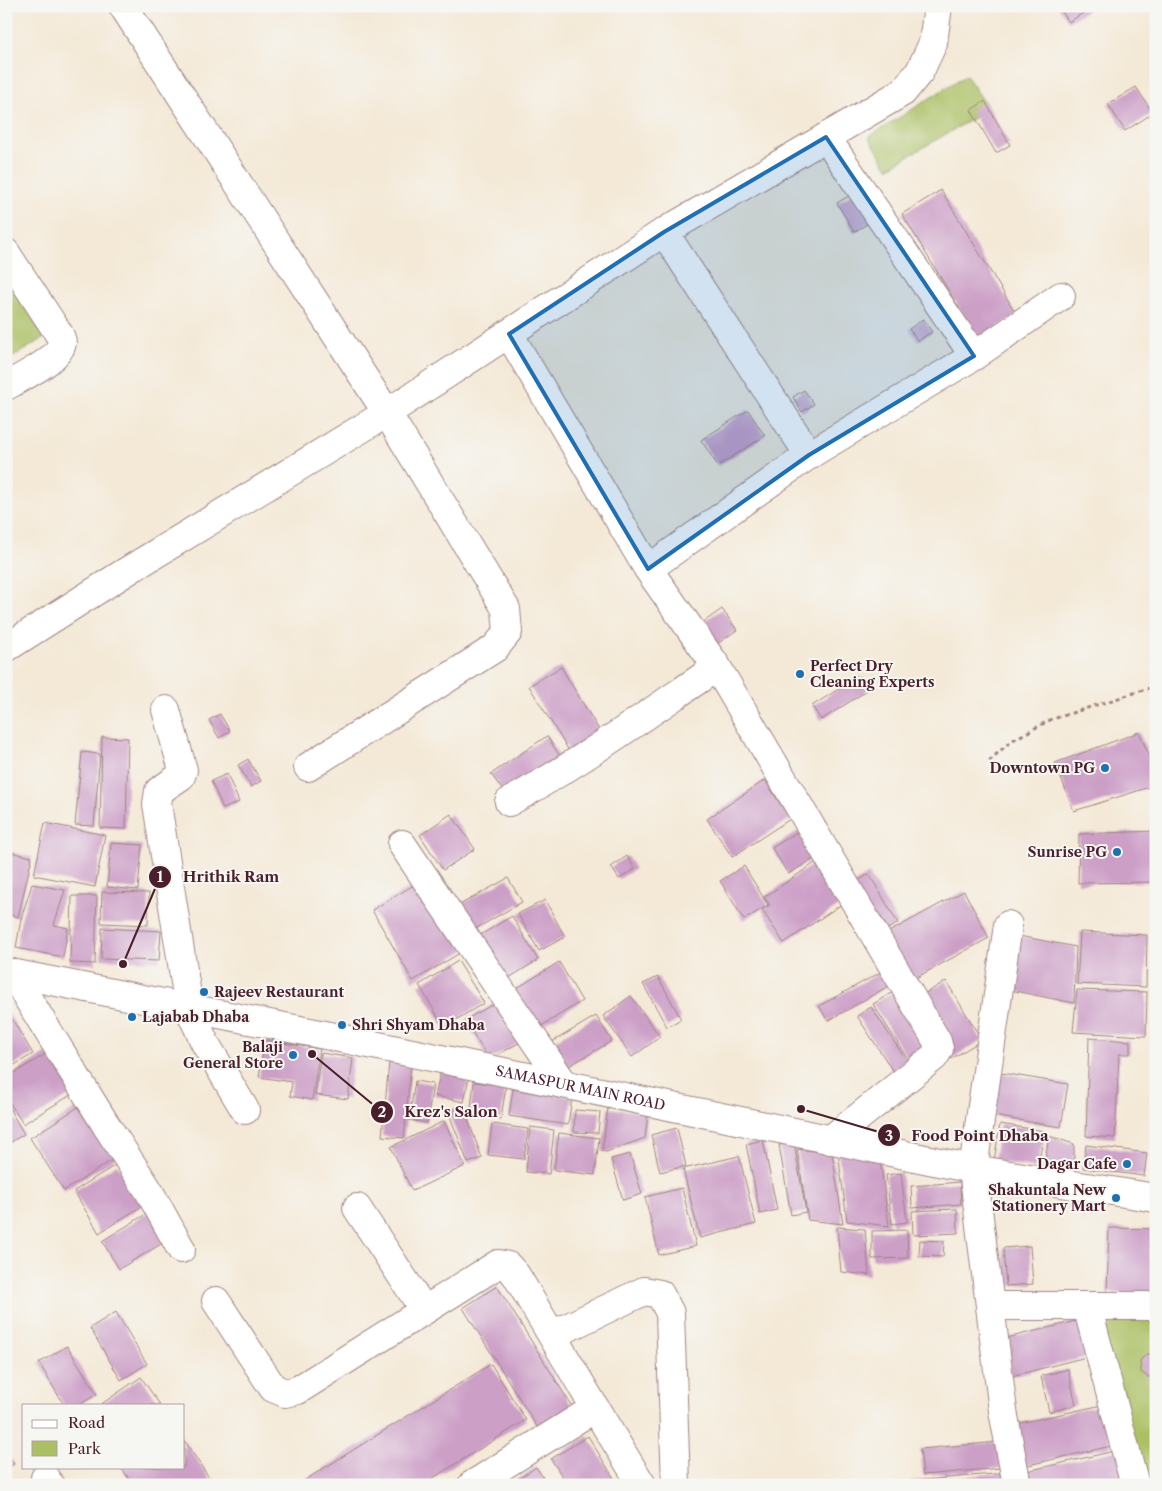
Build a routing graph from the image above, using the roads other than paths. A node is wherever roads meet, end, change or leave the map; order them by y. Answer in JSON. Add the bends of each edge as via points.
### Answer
{"nodes":[{"id":1,"x":123,"y":6,"type":"edge"},
{"id":2,"x":938,"y":6,"type":"edge"},
{"id":3,"x":826,"y":137,"type":"junction"},
{"id":4,"x":664,"y":232,"type":"junction"},
{"id":5,"x":6,"y":253,"type":"edge"},
{"id":6,"x":1061,"y":296,"type":"dead end"},
{"id":7,"x":509,"y":334,"type":"junction"},
{"id":8,"x":974,"y":356,"type":"junction"},
{"id":9,"x":6,"y":386,"type":"edge"},
{"id":10,"x":387,"y":412,"type":"junction"},
{"id":11,"x":809,"y":456,"type":"junction"},
{"id":12,"x":648,"y":569,"type":"junction"},
{"id":13,"x":6,"y":648,"type":"edge"},
{"id":14,"x":717,"y":667,"type":"junction"},
{"id":15,"x":166,"y":710,"type":"dead end"},
{"id":16,"x":308,"y":767,"type":"dead end"},
{"id":17,"x":509,"y":802,"type":"dead end"},
{"id":18,"x":402,"y":844,"type":"dead end"},
{"id":19,"x":1008,"y":925,"type":"dead end"},
{"id":20,"x":9,"y":972,"type":"edge"},
{"id":21,"x":189,"y":1008,"type":"junction"},
{"id":22,"x":564,"y":1084,"type":"junction"},
{"id":23,"x":245,"y":1110,"type":"dead end"},
{"id":24,"x":830,"y":1140,"type":"junction"},
{"id":25,"x":973,"y":1169,"type":"junction"},
{"id":26,"x":1156,"y":1198,"type":"edge"},
{"id":27,"x":357,"y":1208,"type":"dead end"},
{"id":28,"x":181,"y":1249,"type":"dead end"},
{"id":29,"x":216,"y":1301,"type":"dead end"},
{"id":30,"x":990,"y":1306,"type":"junction"},
{"id":31,"x":1088,"y":1306,"type":"junction"},
{"id":32,"x":1156,"y":1306,"type":"edge"},
{"id":33,"x":424,"y":1310,"type":"junction"},
{"id":34,"x":552,"y":1336,"type":"junction"},
{"id":35,"x":594,"y":1408,"type":"junction"},
{"id":36,"x":472,"y":1485,"type":"edge"},
{"id":37,"x":642,"y":1485,"type":"edge"},
{"id":38,"x":676,"y":1485,"type":"edge"},
{"id":39,"x":1018,"y":1485,"type":"edge"},
{"id":40,"x":1135,"y":1485,"type":"edge"}],
"edges":[{"from":1,"to":10,"type":"street"},
{"from":2,"to":3,"type":"street","via":[[933,43],[920,71],[904,92]]},
{"from":3,"to":4,"type":"street"},
{"from":3,"to":8,"type":"street"},
{"from":4,"to":7,"type":"street"},
{"from":4,"to":11,"type":"street"},
{"from":5,"to":9,"type":"street","via":[[62,342],[47,362]]},
{"from":6,"to":8,"type":"street"},
{"from":7,"to":10,"type":"street"},
{"from":7,"to":12,"type":"street"},
{"from":8,"to":11,"type":"street"},
{"from":10,"to":13,"type":"street"},
{"from":10,"to":16,"type":"street","via":[[506,609],[508,632],[495,648]]},
{"from":11,"to":12,"type":"street"},
{"from":12,"to":14,"type":"street"},
{"from":14,"to":17,"type":"street","via":[[555,776]]},
{"from":14,"to":24,"type":"street","via":[[937,1041],[939,1050],[934,1057]]},
{"from":15,"to":21,"type":"street","via":[[184,770],[181,776],[159,791],[157,804]]},
{"from":18,"to":22,"type":"street"},
{"from":19,"to":25,"type":"street"},
{"from":20,"to":21,"type":"street","name":"SAMASPUR MAIN ROAD"},
{"from":20,"to":28,"type":"street","via":[[149,1191]]},
{"from":21,"to":22,"type":"street","name":"SAMASPUR MAIN ROAD"},
{"from":21,"to":23,"type":"street","via":[[205,1044]]},
{"from":22,"to":24,"type":"street","name":"SAMASPUR MAIN ROAD"},
{"from":24,"to":25,"type":"street","name":"SAMASPUR MAIN ROAD"},
{"from":25,"to":26,"type":"street","name":"SAMASPUR MAIN ROAD"},
{"from":25,"to":30,"type":"street"},
{"from":27,"to":33,"type":"street"},
{"from":29,"to":33,"type":"street","via":[[273,1388],[285,1393],[298,1390]]},
{"from":30,"to":31,"type":"street"},
{"from":30,"to":39,"type":"street","via":[[1003,1410]]},
{"from":31,"to":32,"type":"street"},
{"from":31,"to":40,"type":"street"},
{"from":33,"to":34,"type":"street","via":[[498,1264],[508,1266]]},
{"from":34,"to":35,"type":"street"},
{"from":34,"to":38,"type":"street","via":[[644,1291],[660,1294],[670,1313]]},
{"from":35,"to":36,"type":"street"},
{"from":35,"to":37,"type":"street"}]}
